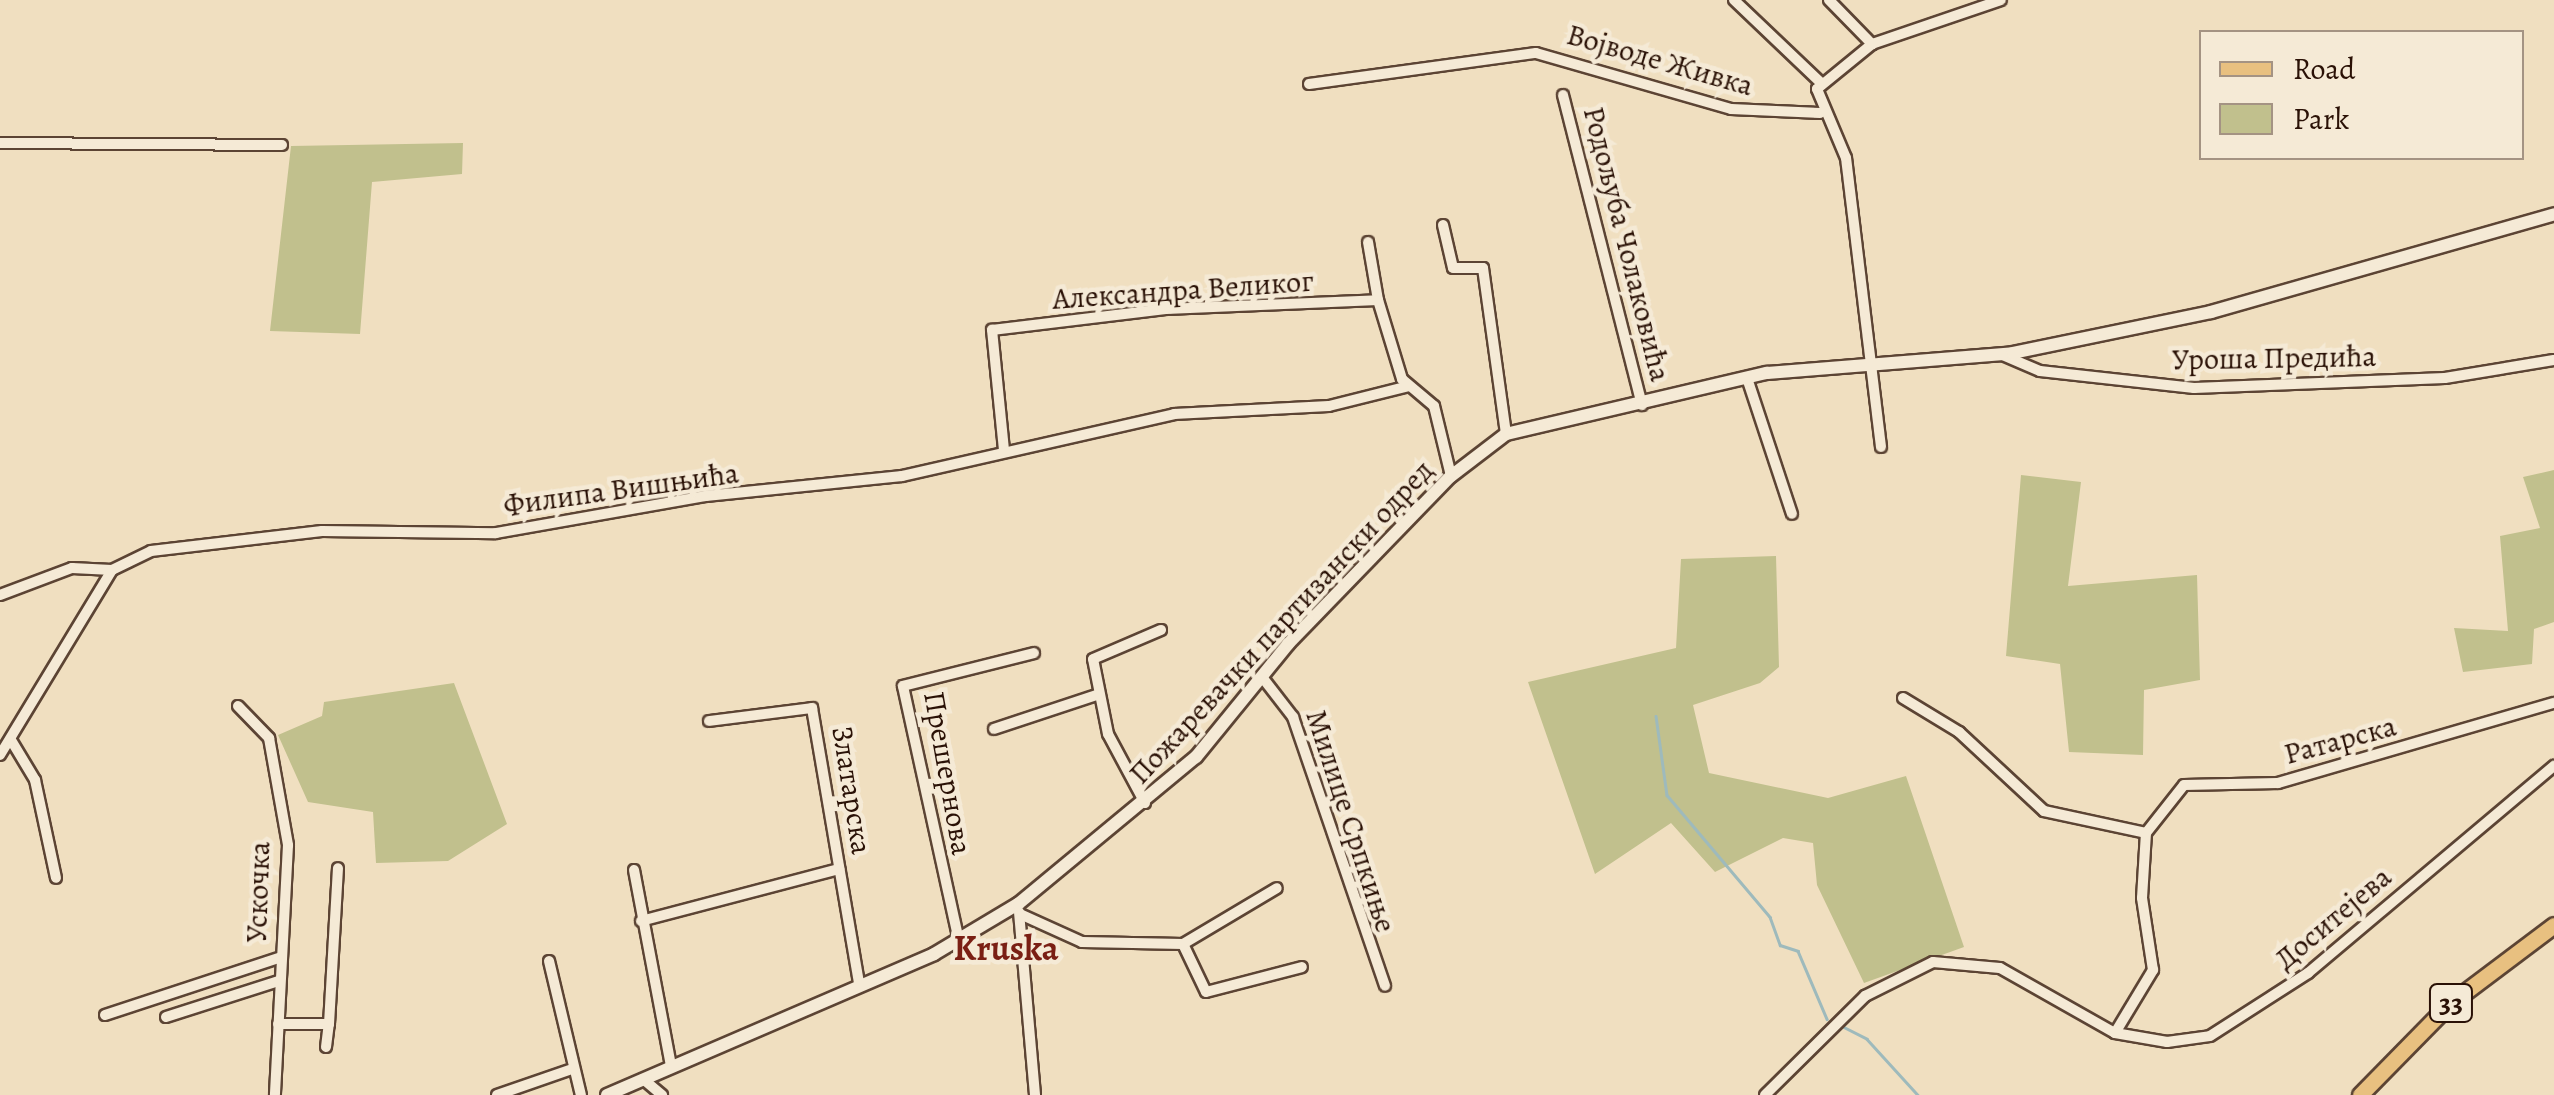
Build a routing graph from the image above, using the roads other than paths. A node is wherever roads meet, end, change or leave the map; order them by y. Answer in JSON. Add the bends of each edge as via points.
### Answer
{"nodes":[{"id":1,"x":1734,"y":0,"type":"edge"},
{"id":2,"x":1830,"y":0,"type":"edge"},
{"id":3,"x":2001,"y":0,"type":"edge"},
{"id":4,"x":1872,"y":44,"type":"junction"},
{"id":5,"x":1820,"y":82,"type":"junction"},
{"id":6,"x":1309,"y":84,"type":"dead end"},
{"id":7,"x":1563,"y":95,"type":"dead end"},
{"id":8,"x":1820,"y":112,"type":"junction"},
{"id":9,"x":0,"y":143,"type":"edge"},
{"id":10,"x":282,"y":146,"type":"dead end"},
{"id":11,"x":2554,"y":214,"type":"edge"},
{"id":12,"x":1443,"y":225,"type":"dead end"},
{"id":13,"x":1368,"y":242,"type":"dead end"},
{"id":14,"x":1378,"y":300,"type":"junction"},
{"id":15,"x":1999,"y":354,"type":"junction"},
{"id":16,"x":2554,"y":360,"type":"edge"},
{"id":17,"x":1867,"y":361,"type":"junction"},
{"id":18,"x":1748,"y":378,"type":"junction"},
{"id":19,"x":1409,"y":386,"type":"junction"},
{"id":20,"x":1642,"y":404,"type":"junction"},
{"id":21,"x":1506,"y":434,"type":"junction"},
{"id":22,"x":1881,"y":447,"type":"dead end"},
{"id":23,"x":1004,"y":450,"type":"junction"},
{"id":24,"x":1450,"y":476,"type":"junction"},
{"id":25,"x":1792,"y":514,"type":"dead end"},
{"id":26,"x":112,"y":570,"type":"junction"},
{"id":27,"x":0,"y":595,"type":"edge"},
{"id":28,"x":1161,"y":630,"type":"dead end"},
{"id":29,"x":1034,"y":653,"type":"dead end"},
{"id":30,"x":1262,"y":676,"type":"junction"},
{"id":31,"x":1098,"y":694,"type":"junction"},
{"id":32,"x":1903,"y":698,"type":"dead end"},
{"id":33,"x":2554,"y":703,"type":"edge"},
{"id":34,"x":238,"y":706,"type":"dead end"},
{"id":35,"x":709,"y":721,"type":"dead end"},
{"id":36,"x":994,"y":728,"type":"dead end"},
{"id":37,"x":11,"y":740,"type":"junction"},
{"id":38,"x":0,"y":754,"type":"edge"},
{"id":39,"x":2554,"y":766,"type":"edge"},
{"id":40,"x":1146,"y":804,"type":"junction"},
{"id":41,"x":2146,"y":834,"type":"junction"},
{"id":42,"x":338,"y":868,"type":"dead end"},
{"id":43,"x":838,"y":869,"type":"junction"},
{"id":44,"x":634,"y":870,"type":"dead end"},
{"id":45,"x":56,"y":878,"type":"dead end"},
{"id":46,"x":1276,"y":888,"type":"dead end"},
{"id":47,"x":1018,"y":909,"type":"junction"},
{"id":48,"x":642,"y":921,"type":"junction"},
{"id":49,"x":2554,"y":925,"type":"edge"},
{"id":50,"x":959,"y":941,"type":"junction"},
{"id":51,"x":1182,"y":944,"type":"junction"},
{"id":52,"x":281,"y":957,"type":"junction"},
{"id":53,"x":549,"y":960,"type":"dead end"},
{"id":54,"x":1302,"y":967,"type":"dead end"},
{"id":55,"x":279,"y":981,"type":"junction"},
{"id":56,"x":859,"y":983,"type":"junction"},
{"id":57,"x":1386,"y":986,"type":"dead end"},
{"id":58,"x":105,"y":1015,"type":"dead end"},
{"id":59,"x":166,"y":1018,"type":"dead end"},
{"id":60,"x":278,"y":1024,"type":"junction"},
{"id":61,"x":329,"y":1024,"type":"junction"},
{"id":62,"x":2115,"y":1033,"type":"junction"},
{"id":63,"x":326,"y":1046,"type":"dead end"},
{"id":64,"x":671,"y":1066,"type":"junction"},
{"id":65,"x":569,"y":1070,"type":"junction"},
{"id":66,"x":643,"y":1078,"type":"junction"},
{"id":67,"x":275,"y":1095,"type":"edge"},
{"id":68,"x":496,"y":1095,"type":"edge"},
{"id":69,"x":580,"y":1095,"type":"edge"},
{"id":70,"x":607,"y":1095,"type":"edge"},
{"id":71,"x":662,"y":1095,"type":"edge"},
{"id":72,"x":1035,"y":1095,"type":"edge"},
{"id":73,"x":1764,"y":1095,"type":"edge"},
{"id":74,"x":2360,"y":1095,"type":"edge"}],
"edges":[{"from":1,"to":5,"type":"street"},
{"from":2,"to":4,"type":"street"},
{"from":3,"to":4,"type":"street"},
{"from":4,"to":5,"type":"street"},
{"from":5,"to":8,"type":"street"},
{"from":6,"to":8,"type":"street","name":"Војводе Живка","via":[[1536,53],[1732,109]]},
{"from":7,"to":20,"type":"street","name":"Родољуба Чолаковића"},
{"from":8,"to":17,"type":"street","via":[[1846,158]]},
{"from":9,"to":10,"type":"street"},
{"from":11,"to":15,"type":"street","name":"Пожаревачки партизански одред","via":[[2351,278]]},
{"from":12,"to":21,"type":"street","via":[[1453,268],[1483,268]]},
{"from":13,"to":14,"type":"street"},
{"from":14,"to":19,"type":"street"},
{"from":14,"to":23,"type":"street","name":"Александра Великог","via":[[1166,309],[992,330]]},
{"from":15,"to":16,"type":"street","name":"Уроша Предића","via":[[2040,371],[2194,388],[2446,378]]},
{"from":15,"to":17,"type":"street","name":"Пожаревачки партизански одред"},
{"from":17,"to":18,"type":"street","name":"Пожаревачки партизански одред"},
{"from":17,"to":22,"type":"street"},
{"from":18,"to":20,"type":"street","name":"Пожаревачки партизански одред"},
{"from":18,"to":25,"type":"street"},
{"from":19,"to":23,"type":"street","name":"Филипа Вишњића","via":[[1329,406],[1174,414]]},
{"from":19,"to":24,"type":"street","via":[[1434,406]]},
{"from":20,"to":21,"type":"street","name":"Пожаревачки партизански одред"},
{"from":21,"to":24,"type":"street","name":"Пожаревачки партизански одред"},
{"from":23,"to":26,"type":"street","name":"Филипа Вишњића","via":[[816,490],[706,496],[496,533],[322,531],[151,551]]},
{"from":24,"to":30,"type":"street","name":"Пожаревачки партизански одред"},
{"from":26,"to":27,"type":"street","via":[[72,568]]},
{"from":26,"to":37,"type":"street"},
{"from":28,"to":31,"type":"street","via":[[1094,654]]},
{"from":29,"to":50,"type":"street","name":"Прешернова","via":[[903,686]]},
{"from":30,"to":40,"type":"street","name":"Пожаревачки партизански одред"},
{"from":30,"to":57,"type":"street","name":"Милице Српкиње","via":[[1292,717]]},
{"from":31,"to":36,"type":"street"},
{"from":31,"to":40,"type":"street"},
{"from":32,"to":41,"type":"street","via":[[1960,732],[2044,812]]},
{"from":33,"to":41,"type":"street","name":"Ратарска","via":[[2278,783],[2184,785]]},
{"from":34,"to":52,"type":"street","name":"Ускочка","via":[[269,738],[284,812]]},
{"from":35,"to":43,"type":"street","name":"Златарска","via":[[812,708]]},
{"from":37,"to":38,"type":"street"},
{"from":37,"to":45,"type":"street","via":[[35,780]]},
{"from":39,"to":62,"type":"street","name":"Доситејева","via":[[2261,1010],[2210,1036],[2167,1042]]},
{"from":40,"to":47,"type":"street","name":"Пожаревачки партизански одред"},
{"from":41,"to":62,"type":"street","via":[[2142,898],[2153,970]]},
{"from":42,"to":61,"type":"street"},
{"from":43,"to":48,"type":"street"},
{"from":43,"to":56,"type":"street","name":"Златарска"},
{"from":44,"to":48,"type":"street"},
{"from":46,"to":51,"type":"street"},
{"from":47,"to":50,"type":"street","name":"Пожаревачки партизански одред"},
{"from":47,"to":51,"type":"street","via":[[1082,942]]},
{"from":47,"to":72,"type":"street"},
{"from":48,"to":64,"type":"street"},
{"from":49,"to":74,"type":"main road","number":"33","via":[[2450,1004]]},
{"from":50,"to":56,"type":"street","name":"Пожаревачки партизански одред"},
{"from":51,"to":54,"type":"street","via":[[1206,992]]},
{"from":52,"to":55,"type":"street","name":"Ускочка"},
{"from":52,"to":58,"type":"street"},
{"from":53,"to":65,"type":"street"},
{"from":55,"to":59,"type":"street"},
{"from":55,"to":60,"type":"street","name":"Ускочка"},
{"from":56,"to":64,"type":"street","name":"Пожаревачки партизански одред"},
{"from":60,"to":61,"type":"street"},
{"from":60,"to":67,"type":"street","name":"Ускочка"},
{"from":61,"to":63,"type":"street"},
{"from":62,"to":73,"type":"street","name":"Доситејева","via":[[2020,976],[1974,961],[1908,970],[1838,1019]]},
{"from":64,"to":66,"type":"street","name":"Пожаревачки партизански одред"},
{"from":65,"to":68,"type":"street"},
{"from":65,"to":69,"type":"street"},
{"from":66,"to":70,"type":"street","name":"Пожаревачки партизански одред"},
{"from":66,"to":71,"type":"street"}]}
